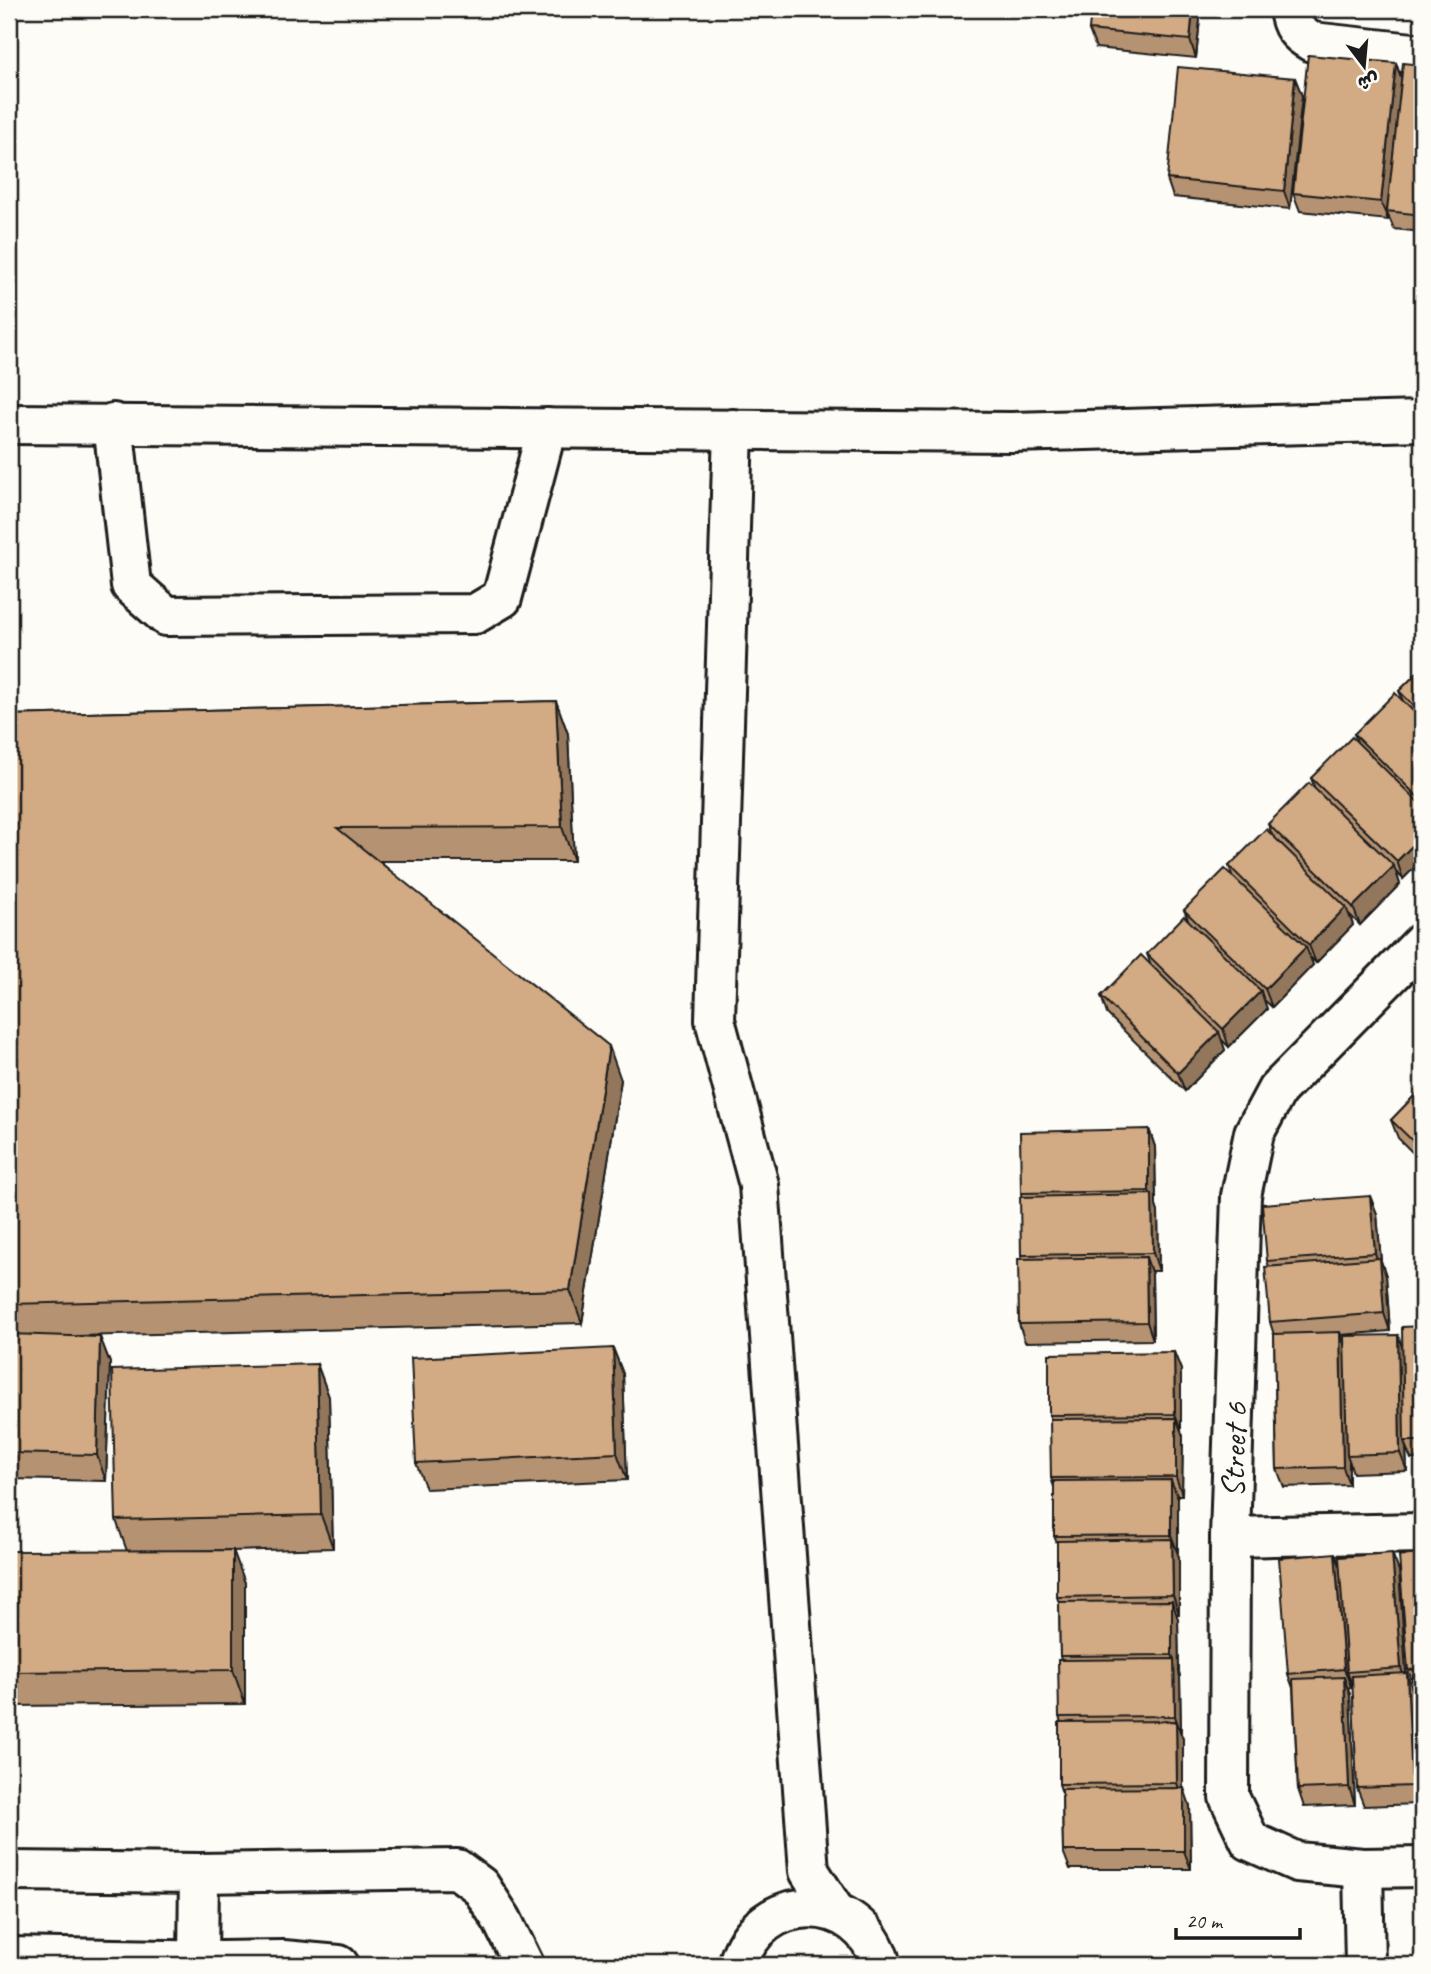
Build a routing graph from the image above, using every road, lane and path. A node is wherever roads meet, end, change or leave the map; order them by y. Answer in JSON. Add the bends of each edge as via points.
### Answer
{"nodes":[{"id":1,"x":1289,"y":9,"type":"edge"},
{"id":2,"x":1422,"y":54,"type":"edge"},
{"id":3,"x":1422,"y":421,"type":"edge"},
{"id":4,"x":9,"y":424,"type":"edge"},
{"id":5,"x":113,"y":424,"type":"junction"},
{"id":6,"x":547,"y":428,"type":"junction"},
{"id":7,"x":733,"y":429,"type":"junction"},
{"id":8,"x":1422,"y":943,"type":"edge"},
{"id":9,"x":1422,"y":1533,"type":"edge"},
{"id":10,"x":1230,"y":1537,"type":"junction"},
{"id":11,"x":1422,"y":1867,"type":"edge"},
{"id":12,"x":1363,"y":1868,"type":"junction"},
{"id":13,"x":9,"y":1871,"type":"edge"},
{"id":14,"x":808,"y":1871,"type":"junction"},
{"id":15,"x":199,"y":1873,"type":"junction"},
{"id":16,"x":836,"y":1913,"type":"junction"},
{"id":17,"x":778,"y":1914,"type":"junction"},
{"id":18,"x":9,"y":1957,"type":"edge"},
{"id":19,"x":213,"y":1962,"type":"edge"},
{"id":20,"x":283,"y":1962,"type":"edge"},
{"id":21,"x":339,"y":1965,"type":"edge"},
{"id":22,"x":524,"y":1965,"type":"edge"},
{"id":23,"x":738,"y":1965,"type":"edge"},
{"id":24,"x":881,"y":1965,"type":"edge"},
{"id":25,"x":1365,"y":1965,"type":"edge"}],
"edges":[{"from":1,"to":2,"type":"street","via":[[1294,29],[1312,42]]},
{"from":3,"to":7,"type":"street","via":[[1012,432]]},
{"from":4,"to":5,"type":"street"},
{"from":5,"to":6,"type":"street"},
{"from":5,"to":6,"type":"street","via":[[131,585],[166,616],[475,614],[502,598]]},
{"from":6,"to":7,"type":"street"},
{"from":7,"to":14,"type":"street","via":[[715,1020],[759,1185]]},
{"from":8,"to":10,"type":"street","name":"Street 6","via":[[1277,1090],[1254,1133],[1241,1196]]},
{"from":9,"to":10,"type":"street"},
{"from":10,"to":12,"type":"street","name":"Street 6","via":[[1229,1797],[1250,1841],[1297,1862]]},
{"from":11,"to":12,"type":"street","name":"Street 6"},
{"from":12,"to":25,"type":"street"},
{"from":13,"to":15,"type":"street"},
{"from":14,"to":16,"type":"street"},
{"from":14,"to":17,"type":"street"},
{"from":15,"to":19,"type":"street"},
{"from":15,"to":22,"type":"street","via":[[457,1869],[480,1886]]},
{"from":16,"to":17,"type":"street","via":[[807,1907]]},
{"from":16,"to":24,"type":"street","via":[[868,1937]]},
{"from":17,"to":23,"type":"street","via":[[749,1938]]},
{"from":18,"to":19,"type":"street"},
{"from":19,"to":20,"type":"street"},
{"from":20,"to":21,"type":"street"}]}
